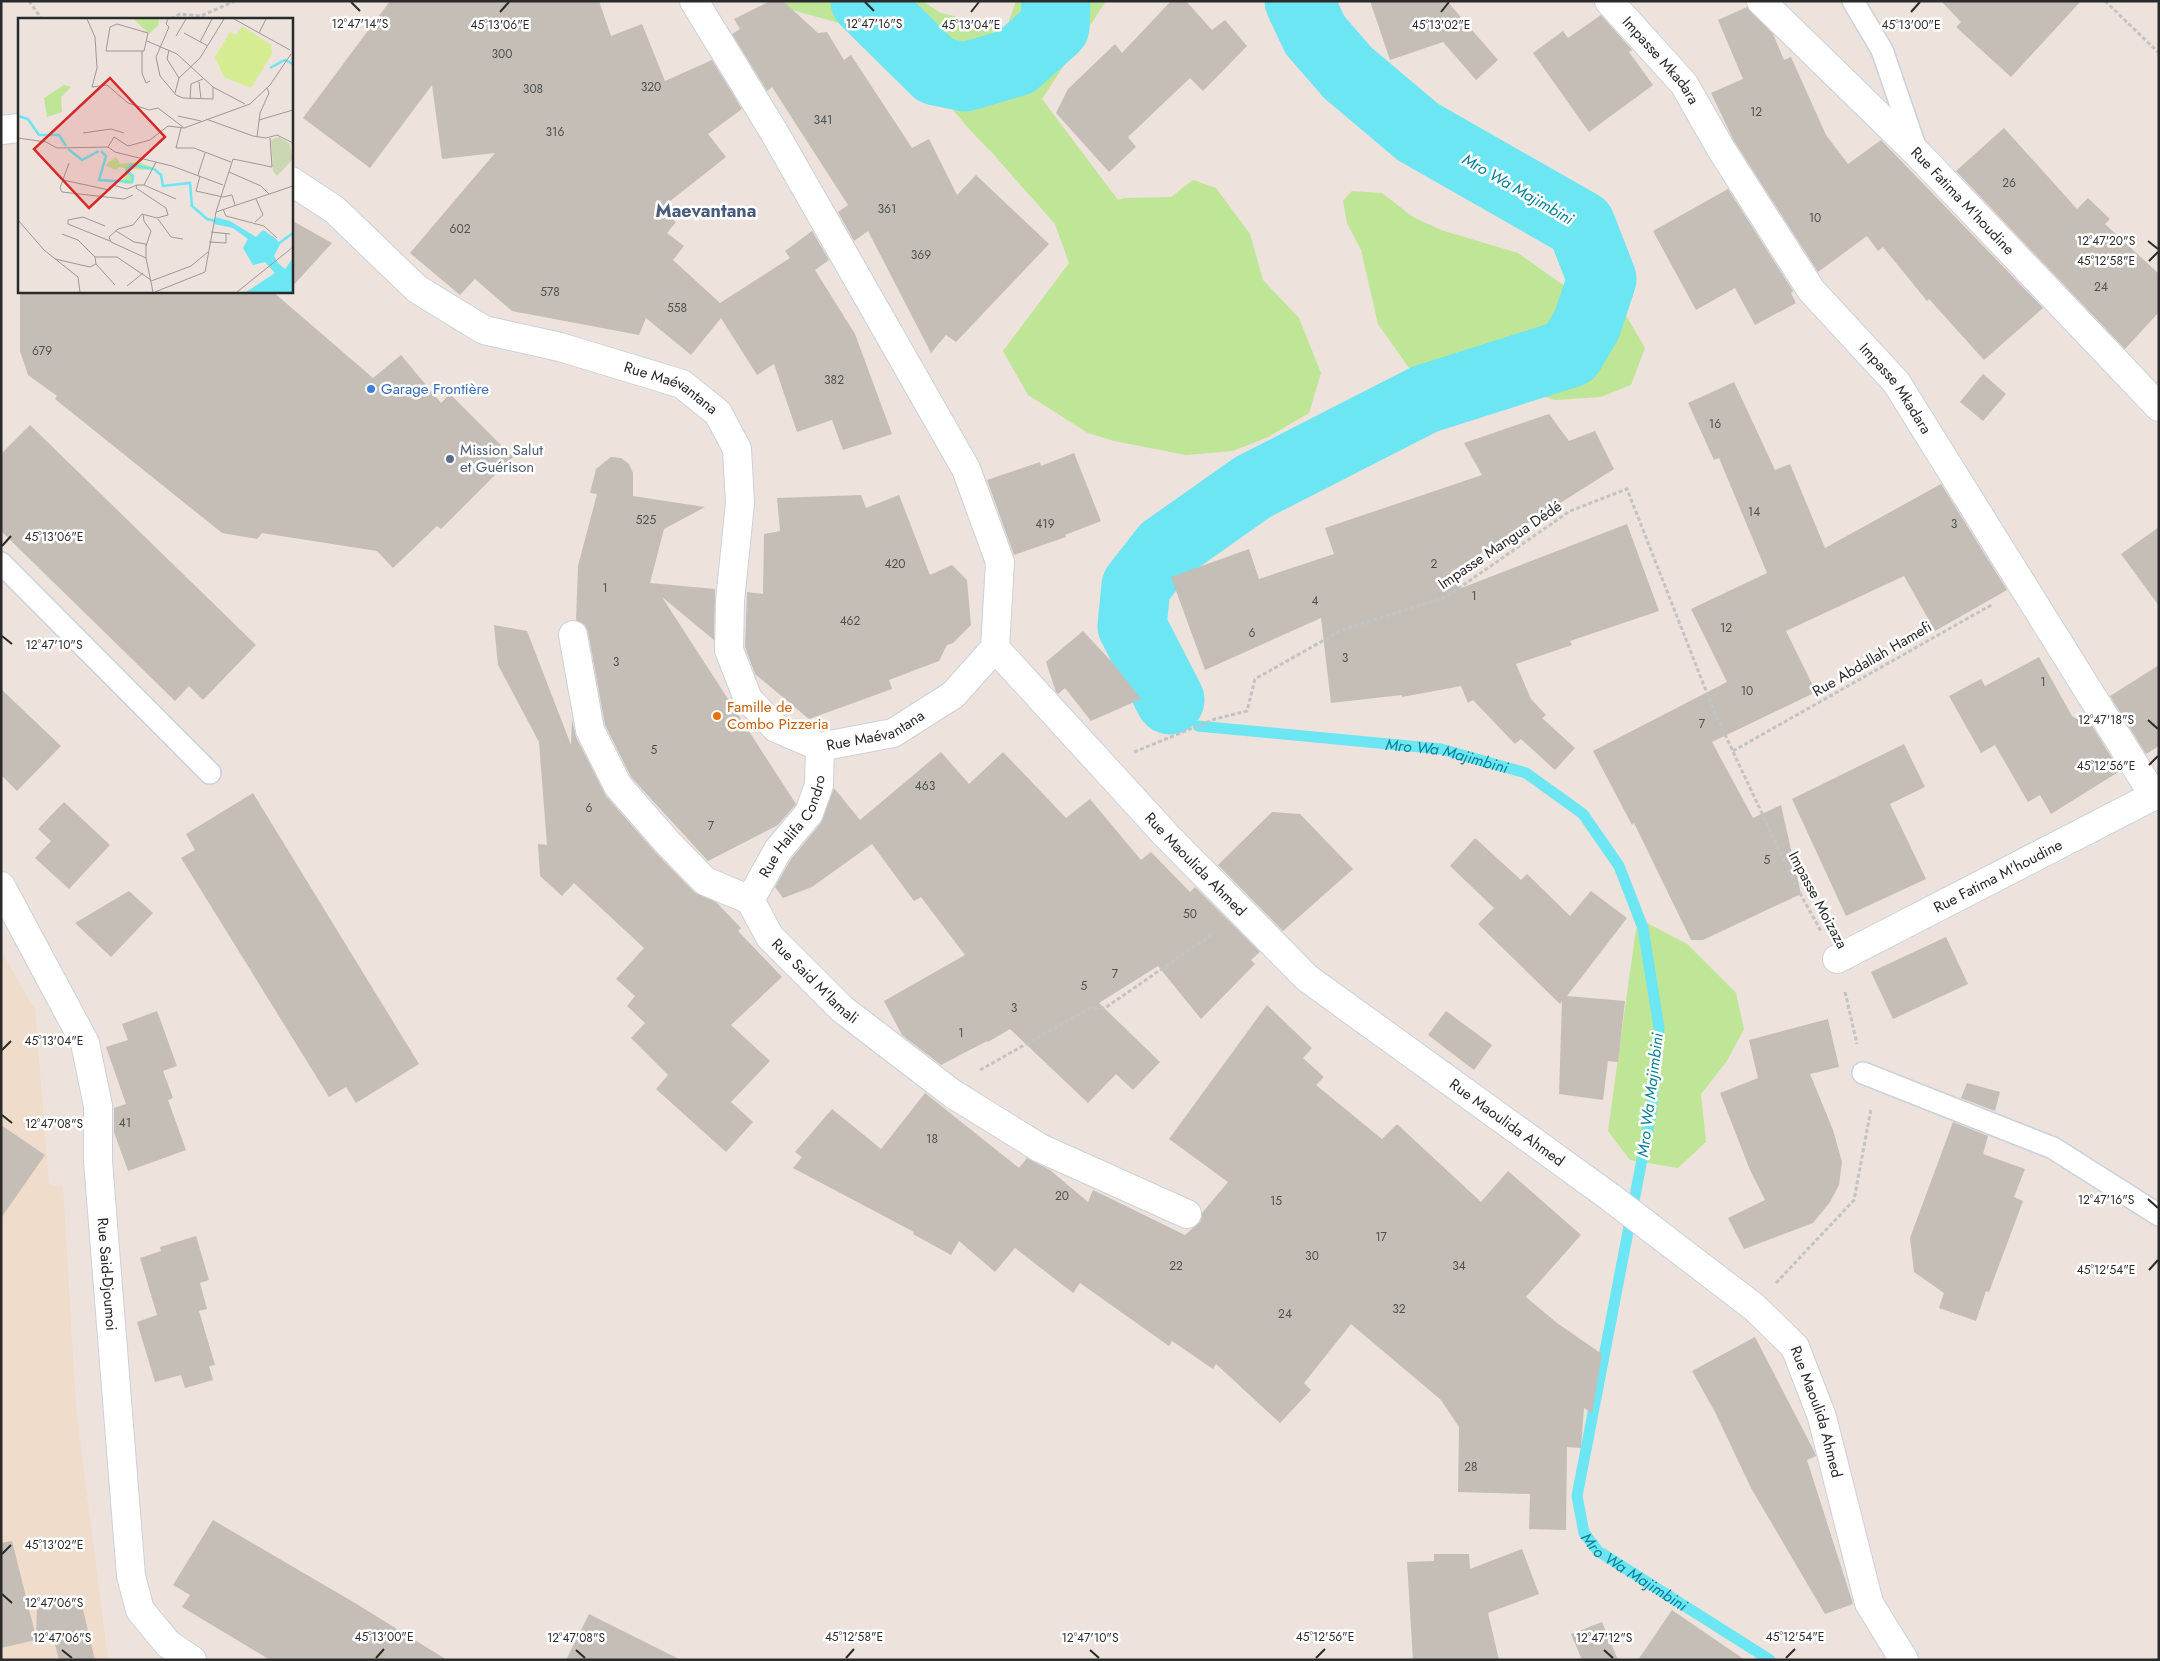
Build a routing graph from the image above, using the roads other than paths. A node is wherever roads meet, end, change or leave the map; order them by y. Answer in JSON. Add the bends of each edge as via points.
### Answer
{"nodes":[{"id":1,"x":694,"y":1,"type":"edge"},
{"id":2,"x":1609,"y":1,"type":"edge"},
{"id":3,"x":1761,"y":1,"type":"edge"},
{"id":4,"x":1853,"y":1,"type":"edge"},
{"id":5,"x":18,"y":128,"type":"edge"},
{"id":6,"x":1,"y":130,"type":"edge"},
{"id":7,"x":1918,"y":154,"type":"junction"},
{"id":8,"x":292,"y":182,"type":"edge"},
{"id":9,"x":2159,"y":407,"type":"edge"},
{"id":10,"x":1,"y":563,"type":"edge"},
{"id":11,"x":573,"y":635,"type":"dead end"},
{"id":12,"x":996,"y":648,"type":"junction"},
{"id":13,"x":820,"y":747,"type":"junction"},
{"id":14,"x":210,"y":773,"type":"dead end"},
{"id":15,"x":2156,"y":794,"type":"edge"},
{"id":16,"x":1,"y":886,"type":"edge"},
{"id":17,"x":750,"y":900,"type":"junction"},
{"id":18,"x":1837,"y":959,"type":"road end"},
{"id":19,"x":1863,"y":1073,"type":"road end"},
{"id":20,"x":1187,"y":1214,"type":"dead end"},
{"id":21,"x":2159,"y":1215,"type":"edge"},
{"id":22,"x":192,"y":1660,"type":"edge"},
{"id":23,"x":1904,"y":1660,"type":"edge"}],
"edges":[{"from":1,"to":12,"type":"street","via":[[774,132],[966,469],[1000,562]]},
{"from":2,"to":15,"type":"street","name":"Impasse Mkadara","via":[[1684,84],[1721,149],[1811,290],[1896,382]]},
{"from":3,"to":7,"type":"street","name":"Rue Fatima M'houdine"},
{"from":4,"to":7,"type":"lane","via":[[1882,50]]},
{"from":5,"to":6,"type":"street"},
{"from":7,"to":9,"type":"street","name":"Rue Fatima M'houdine"},
{"from":8,"to":13,"type":"street","name":"Rue Maévantana","via":[[335,210],[417,289],[484,330],[560,347],[682,384],[718,414],[737,449],[740,503],[730,601],[729,650],[748,699],[776,728]]},
{"from":10,"to":14,"type":"lane"},
{"from":11,"to":17,"type":"street","via":[[590,730],[618,786],[705,881]]},
{"from":12,"to":13,"type":"street","name":"Rue Maévantana","via":[[953,695],[893,733]]},
{"from":12,"to":23,"type":"street","name":"Rue Maoulida Ahmed","via":[[1166,835],[1307,978],[1660,1234],[1754,1307],[1795,1347],[1822,1417],[1868,1603]]},
{"from":13,"to":17,"type":"street","name":"Rue Halifa Condro","via":[[819,785],[809,813],[778,850]]},
{"from":15,"to":18,"type":"street","name":"Rue Fatima M'houdine"},
{"from":16,"to":22,"type":"street","name":"Rue Said-Djoumoi","via":[[85,1042],[98,1106],[98,1161],[131,1576],[140,1610],[168,1644]]},
{"from":17,"to":20,"type":"street","name":"Rue Said M'lamali","via":[[770,937],[842,1009],[953,1094],[1040,1148]]},
{"from":19,"to":21,"type":"lane","via":[[2053,1148]]}]}
